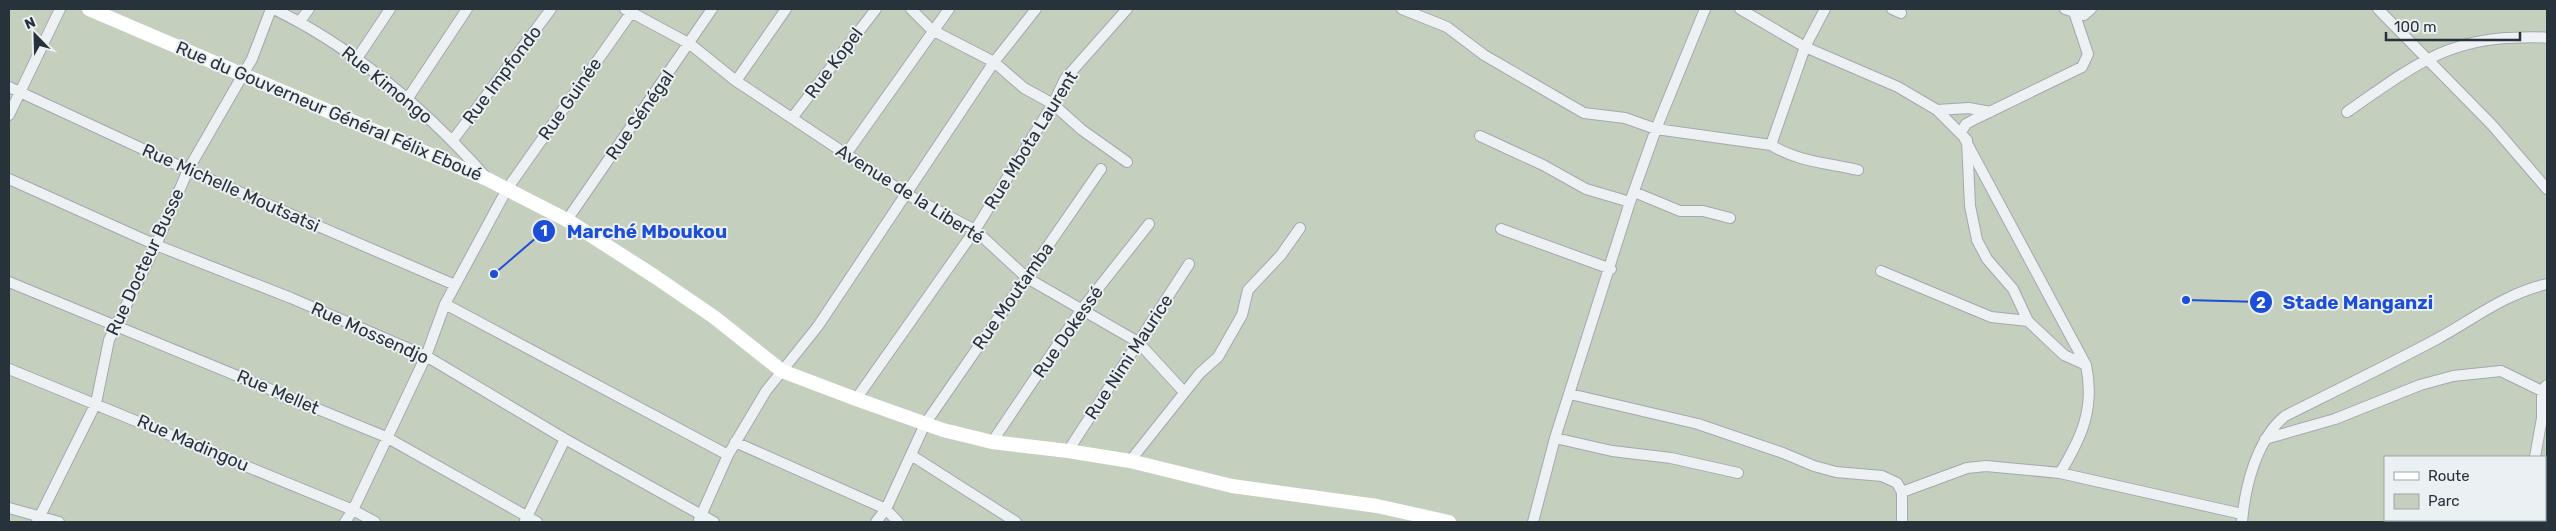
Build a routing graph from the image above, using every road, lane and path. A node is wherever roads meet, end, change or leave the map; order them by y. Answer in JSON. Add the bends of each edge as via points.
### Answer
{"nodes":[{"id":1,"x":60,"y":9,"type":"edge"},
{"id":2,"x":89,"y":9,"type":"edge"},
{"id":3,"x":273,"y":9,"type":"edge"},
{"id":4,"x":309,"y":9,"type":"edge"},
{"id":5,"x":390,"y":9,"type":"edge"},
{"id":6,"x":467,"y":9,"type":"edge"},
{"id":7,"x":551,"y":9,"type":"edge"},
{"id":8,"x":712,"y":9,"type":"edge"},
{"id":9,"x":786,"y":9,"type":"edge"},
{"id":10,"x":876,"y":9,"type":"edge"},
{"id":11,"x":911,"y":9,"type":"edge"},
{"id":12,"x":949,"y":9,"type":"edge"},
{"id":13,"x":1036,"y":9,"type":"edge"},
{"id":14,"x":1127,"y":9,"type":"edge"},
{"id":15,"x":1402,"y":9,"type":"edge"},
{"id":16,"x":1705,"y":9,"type":"edge"},
{"id":17,"x":1740,"y":9,"type":"edge"},
{"id":18,"x":1825,"y":9,"type":"edge"},
{"id":19,"x":2091,"y":9,"type":"edge"},
{"id":20,"x":630,"y":10,"type":"edge"},
{"id":21,"x":2383,"y":10,"type":"edge"},
{"id":22,"x":2070,"y":11,"type":"edge"},
{"id":23,"x":300,"y":22,"type":"junction"},
{"id":24,"x":932,"y":30,"type":"junction"},
{"id":25,"x":2547,"y":38,"type":"edge"},
{"id":26,"x":690,"y":44,"type":"junction"},
{"id":27,"x":1805,"y":47,"type":"junction"},
{"id":28,"x":358,"y":57,"type":"junction"},
{"id":29,"x":2426,"y":59,"type":"junction"},
{"id":30,"x":994,"y":62,"type":"junction"},
{"id":31,"x":245,"y":74,"type":"junction"},
{"id":32,"x":736,"y":81,"type":"junction"},
{"id":33,"x":9,"y":87,"type":"edge"},
{"id":34,"x":20,"y":92,"type":"junction"},
{"id":35,"x":408,"y":98,"type":"junction"},
{"id":36,"x":1053,"y":104,"type":"junction"},
{"id":37,"x":1937,"y":110,"type":"junction"},
{"id":38,"x":1990,"y":112,"type":"junction"},
{"id":39,"x":2347,"y":112,"type":"dead end"},
{"id":40,"x":9,"y":115,"type":"edge"},
{"id":41,"x":792,"y":118,"type":"junction"},
{"id":42,"x":1656,"y":129,"type":"junction"},
{"id":43,"x":1480,"y":136,"type":"dead end"},
{"id":44,"x":453,"y":140,"type":"junction"},
{"id":45,"x":1968,"y":140,"type":"junction"},
{"id":46,"x":1771,"y":145,"type":"junction"},
{"id":47,"x":846,"y":154,"type":"junction"},
{"id":48,"x":1127,"y":162,"type":"dead end"},
{"id":49,"x":1101,"y":168,"type":"dead end"},
{"id":50,"x":188,"y":170,"type":"junction"},
{"id":51,"x":1858,"y":170,"type":"dead end"},
{"id":52,"x":488,"y":179,"type":"junction"},
{"id":53,"x":9,"y":180,"type":"edge"},
{"id":54,"x":507,"y":189,"type":"junction"},
{"id":55,"x":2547,"y":189,"type":"edge"},
{"id":56,"x":906,"y":194,"type":"junction"},
{"id":57,"x":1632,"y":197,"type":"junction"},
{"id":58,"x":1730,"y":218,"type":"dead end"},
{"id":59,"x":567,"y":220,"type":"junction"},
{"id":60,"x":1149,"y":224,"type":"dead end"},
{"id":61,"x":1300,"y":228,"type":"dead end"},
{"id":62,"x":1501,"y":229,"type":"dead end"},
{"id":63,"x":975,"y":230,"type":"junction"},
{"id":64,"x":156,"y":244,"type":"junction"},
{"id":65,"x":1189,"y":264,"type":"dead end"},
{"id":66,"x":1610,"y":269,"type":"junction"},
{"id":67,"x":1881,"y":271,"type":"dead end"},
{"id":68,"x":1027,"y":278,"type":"junction"},
{"id":69,"x":9,"y":282,"type":"edge"},
{"id":70,"x":2547,"y":284,"type":"edge"},
{"id":71,"x":455,"y":285,"type":"junction"},
{"id":72,"x":445,"y":304,"type":"junction"},
{"id":73,"x":1081,"y":310,"type":"junction"},
{"id":74,"x":2028,"y":321,"type":"junction"},
{"id":75,"x":116,"y":325,"type":"junction"},
{"id":76,"x":1138,"y":342,"type":"junction"},
{"id":77,"x":426,"y":356,"type":"junction"},
{"id":78,"x":2086,"y":365,"type":"junction"},
{"id":79,"x":9,"y":369,"type":"edge"},
{"id":80,"x":782,"y":371,"type":"junction"},
{"id":81,"x":2545,"y":388,"type":"edge"},
{"id":82,"x":1184,"y":392,"type":"junction"},
{"id":83,"x":1570,"y":394,"type":"junction"},
{"id":84,"x":856,"y":399,"type":"junction"},
{"id":85,"x":96,"y":403,"type":"junction"},
{"id":86,"x":925,"y":424,"type":"junction"},
{"id":87,"x":386,"y":437,"type":"junction"},
{"id":88,"x":1555,"y":438,"type":"junction"},
{"id":89,"x":2264,"y":438,"type":"junction"},
{"id":90,"x":565,"y":439,"type":"junction"},
{"id":91,"x":735,"y":442,"type":"junction"},
{"id":92,"x":992,"y":442,"type":"junction"},
{"id":93,"x":1068,"y":451,"type":"junction"},
{"id":94,"x":728,"y":455,"type":"junction"},
{"id":95,"x":911,"y":455,"type":"junction"},
{"id":96,"x":2534,"y":456,"type":"edge"},
{"id":97,"x":1130,"y":461,"type":"junction"},
{"id":98,"x":2060,"y":473,"type":"junction"},
{"id":99,"x":1738,"y":474,"type":"dead end"},
{"id":100,"x":1902,"y":492,"type":"junction"},
{"id":101,"x":9,"y":508,"type":"edge"},
{"id":102,"x":886,"y":509,"type":"junction"},
{"id":103,"x":353,"y":510,"type":"junction"},
{"id":104,"x":2242,"y":518,"type":"edge"},
{"id":105,"x":38,"y":519,"type":"edge"},
{"id":106,"x":526,"y":519,"type":"edge"},
{"id":107,"x":700,"y":519,"type":"edge"},
{"id":108,"x":59,"y":522,"type":"edge"},
{"id":109,"x":344,"y":522,"type":"edge"},
{"id":110,"x":375,"y":522,"type":"edge"},
{"id":111,"x":537,"y":522,"type":"edge"},
{"id":112,"x":714,"y":522,"type":"edge"},
{"id":113,"x":876,"y":522,"type":"edge"},
{"id":114,"x":898,"y":522,"type":"edge"},
{"id":115,"x":1016,"y":522,"type":"edge"},
{"id":116,"x":1449,"y":522,"type":"edge"},
{"id":117,"x":1533,"y":522,"type":"edge"},
{"id":118,"x":1902,"y":522,"type":"edge"}],
"edges":[{"from":1,"to":34,"type":"street"},
{"from":2,"to":31,"type":"main road","name":"Rue du Gouverneur Général Félix Eboué"},
{"from":3,"to":23,"type":"street","name":"Rue Kimongo"},
{"from":3,"to":31,"type":"street","name":"Rue Docteur Busse"},
{"from":4,"to":23,"type":"street"},
{"from":5,"to":28,"type":"street"},
{"from":6,"to":35,"type":"street"},
{"from":7,"to":44,"type":"street","name":"Rue Impfondo"},
{"from":8,"to":26,"type":"street","name":"Rue Sénégal"},
{"from":9,"to":32,"type":"street"},
{"from":10,"to":41,"type":"street","name":"Rue Kopel"},
{"from":11,"to":24,"type":"street"},
{"from":12,"to":24,"type":"street"},
{"from":13,"to":30,"type":"street"},
{"from":14,"to":36,"type":"street","name":"Rue Mbota Laurent","via":[[1065,79]]},
{"from":15,"to":42,"type":"street","via":[[1447,27],[1484,55],[1569,106],[1584,113],[1625,118]]},
{"from":16,"to":42,"type":"street"},
{"from":17,"to":27,"type":"street"},
{"from":18,"to":27,"type":"street"},
{"from":19,"to":22,"type":"street","via":[[2084,14]]},
{"from":20,"to":26,"type":"street","name":"Avenue de la Liberté"},
{"from":20,"to":54,"type":"street","name":"Rue Guinée"},
{"from":21,"to":29,"type":"street"},
{"from":22,"to":38,"type":"street","via":[[2088,54],[2082,67]]},
{"from":23,"to":28,"type":"street","name":"Rue Kimongo"},
{"from":24,"to":30,"type":"street"},
{"from":24,"to":47,"type":"street"},
{"from":25,"to":29,"type":"street","via":[[2471,42]]},
{"from":26,"to":32,"type":"street","name":"Avenue de la Liberté"},
{"from":26,"to":59,"type":"street","name":"Rue Sénégal"},
{"from":27,"to":37,"type":"street","via":[[1898,87]]},
{"from":27,"to":46,"type":"street"},
{"from":28,"to":35,"type":"street","name":"Rue Kimongo"},
{"from":29,"to":39,"type":"street"},
{"from":29,"to":55,"type":"street","via":[[2492,125]]},
{"from":30,"to":36,"type":"street","via":[[1024,88]]},
{"from":30,"to":56,"type":"street"},
{"from":31,"to":50,"type":"street","name":"Rue Docteur Busse"},
{"from":31,"to":52,"type":"main road","name":"Rue du Gouverneur Général Félix Eboué"},
{"from":32,"to":41,"type":"street","name":"Avenue de la Liberté"},
{"from":33,"to":34,"type":"street","name":"Rue Michelle Moutsatsi"},
{"from":34,"to":40,"type":"street"},
{"from":34,"to":50,"type":"street","name":"Rue Michelle Moutsatsi"},
{"from":35,"to":44,"type":"street","name":"Rue Kimongo"},
{"from":36,"to":48,"type":"street","via":[[1082,130]]},
{"from":36,"to":63,"type":"street","name":"Rue Mbota Laurent"},
{"from":37,"to":38,"type":"street","via":[[1969,108]]},
{"from":37,"to":45,"type":"street"},
{"from":38,"to":45,"type":"street","via":[[1966,124],[1961,132]]},
{"from":41,"to":47,"type":"street","name":"Avenue de la Liberté"},
{"from":42,"to":46,"type":"street"},
{"from":42,"to":57,"type":"street"},
{"from":43,"to":57,"type":"street","via":[[1586,189]]},
{"from":44,"to":52,"type":"street","name":"Rue Kimongo"},
{"from":45,"to":74,"type":"street","via":[[1970,206],[1977,240],[1987,259],[2013,289]]},
{"from":45,"to":78,"type":"street"},
{"from":46,"to":51,"type":"street","via":[[1800,159]]},
{"from":47,"to":56,"type":"street","name":"Avenue de la Liberté"},
{"from":49,"to":68,"type":"street","name":"Rue Moutamba"},
{"from":50,"to":64,"type":"street","name":"Rue Docteur Busse"},
{"from":50,"to":71,"type":"street","name":"Rue Michelle Moutsatsi"},
{"from":52,"to":54,"type":"main road","name":"Rue du Gouverneur Général Félix Eboué"},
{"from":53,"to":64,"type":"street","name":"Rue Mossendjo"},
{"from":54,"to":59,"type":"main road","name":"Rue du Gouverneur Général Félix Eboué"},
{"from":54,"to":71,"type":"street","name":"Rue Guinée"},
{"from":56,"to":63,"type":"street","name":"Avenue de la Liberté"},
{"from":56,"to":80,"type":"street","via":[[818,326]]},
{"from":57,"to":58,"type":"street","via":[[1680,211],[1703,211]]},
{"from":57,"to":66,"type":"street"},
{"from":59,"to":80,"type":"main road","name":"Rue du Gouverneur Général Félix Eboué","via":[[714,317]]},
{"from":60,"to":73,"type":"street","name":"Rue Dokessé"},
{"from":61,"to":82,"type":"street","via":[[1281,256],[1248,290],[1242,315],[1218,357]]},
{"from":62,"to":66,"type":"street"},
{"from":63,"to":68,"type":"street","name":"Avenue de la Liberté"},
{"from":63,"to":84,"type":"street","name":"Rue Mbota Laurent"},
{"from":64,"to":75,"type":"street","name":"Rue Docteur Busse"},
{"from":64,"to":77,"type":"street","name":"Rue Mossendjo"},
{"from":65,"to":76,"type":"street","name":"Rue Nimi Maurice"},
{"from":66,"to":83,"type":"street"},
{"from":67,"to":74,"type":"street","via":[[1991,317]]},
{"from":68,"to":73,"type":"street","name":"Avenue de la Liberté"},
{"from":68,"to":86,"type":"street","name":"Rue Moutamba"},
{"from":69,"to":75,"type":"street","name":"Rue Mellet"},
{"from":70,"to":89,"type":"street","via":[[2496,302],[2435,340],[2286,416]]},
{"from":71,"to":72,"type":"street","name":"Rue Guinée"},
{"from":72,"to":77,"type":"street","name":"Rue Guinée"},
{"from":72,"to":94,"type":"street"},
{"from":73,"to":76,"type":"street","name":"Avenue de la Liberté"},
{"from":73,"to":92,"type":"street","name":"Rue Dokessé"},
{"from":74,"to":78,"type":"street","via":[[2064,355]]},
{"from":75,"to":85,"type":"street","name":"Rue Docteur Busse","via":[[109,340]]},
{"from":75,"to":87,"type":"street","name":"Rue Mellet"},
{"from":76,"to":82,"type":"street","name":"Avenue de la Liberté"},
{"from":76,"to":93,"type":"street","name":"Rue Nimi Maurice"},
{"from":77,"to":87,"type":"street","name":"Rue Guinée"},
{"from":77,"to":90,"type":"street","name":"Rue Mossendjo"},
{"from":78,"to":98,"type":"street","via":[[2090,385],[2087,414],[2079,441]]},
{"from":79,"to":85,"type":"street","name":"Rue Madingou"},
{"from":80,"to":84,"type":"main road","name":"Rue du Gouverneur Général Félix Eboué"},
{"from":80,"to":91,"type":"street"},
{"from":81,"to":89,"type":"street","via":[[2500,371],[2453,376],[2420,385],[2335,419]]},
{"from":81,"to":96,"type":"street"},
{"from":82,"to":97,"type":"street"},
{"from":83,"to":88,"type":"street"},
{"from":83,"to":100,"type":"street","via":[[1698,424],[1836,472],[1882,476],[1897,483]]},
{"from":84,"to":86,"type":"main road","name":"Rue du Gouverneur Général Félix Eboué"},
{"from":85,"to":103,"type":"street","name":"Rue Madingou"},
{"from":85,"to":105,"type":"street","name":"Rue Docteur Busse"},
{"from":86,"to":92,"type":"main road","name":"Rue du Gouverneur Général Félix Eboué"},
{"from":86,"to":95,"type":"street","name":"Rue Moutamba"},
{"from":87,"to":103,"type":"street","name":"Rue Guinée"},
{"from":87,"to":106,"type":"street","name":"Rue Mellet"},
{"from":88,"to":99,"type":"street","via":[[1612,452],[1672,458]]},
{"from":88,"to":117,"type":"street"},
{"from":89,"to":104,"type":"street"},
{"from":90,"to":106,"type":"street"},
{"from":90,"to":107,"type":"street","name":"Rue Mossendjo"},
{"from":91,"to":94,"type":"street"},
{"from":91,"to":102,"type":"street"},
{"from":92,"to":93,"type":"main road","name":"Rue du Gouverneur Général Félix Eboué"},
{"from":93,"to":97,"type":"main road","name":"Rue du Gouverneur Général Félix Eboué"},
{"from":94,"to":107,"type":"street"},
{"from":95,"to":102,"type":"street","name":"Rue Moutamba"},
{"from":95,"to":115,"type":"street"},
{"from":97,"to":116,"type":"main road","name":"Rue du Gouverneur Général Félix Eboué","via":[[1232,486],[1377,506]]},
{"from":98,"to":100,"type":"street","via":[[1986,466],[1967,468]]},
{"from":98,"to":104,"type":"street"},
{"from":100,"to":118,"type":"street"},
{"from":101,"to":105,"type":"street"},
{"from":102,"to":113,"type":"street","name":"Rue Moutamba"},
{"from":102,"to":114,"type":"street"},
{"from":103,"to":109,"type":"street","name":"Rue Guinée"},
{"from":103,"to":110,"type":"street","name":"Rue Madingou"},
{"from":105,"to":108,"type":"street"},
{"from":106,"to":111,"type":"street","name":"Rue Mellet"},
{"from":107,"to":112,"type":"street","name":"Rue Mossendjo"}]}
